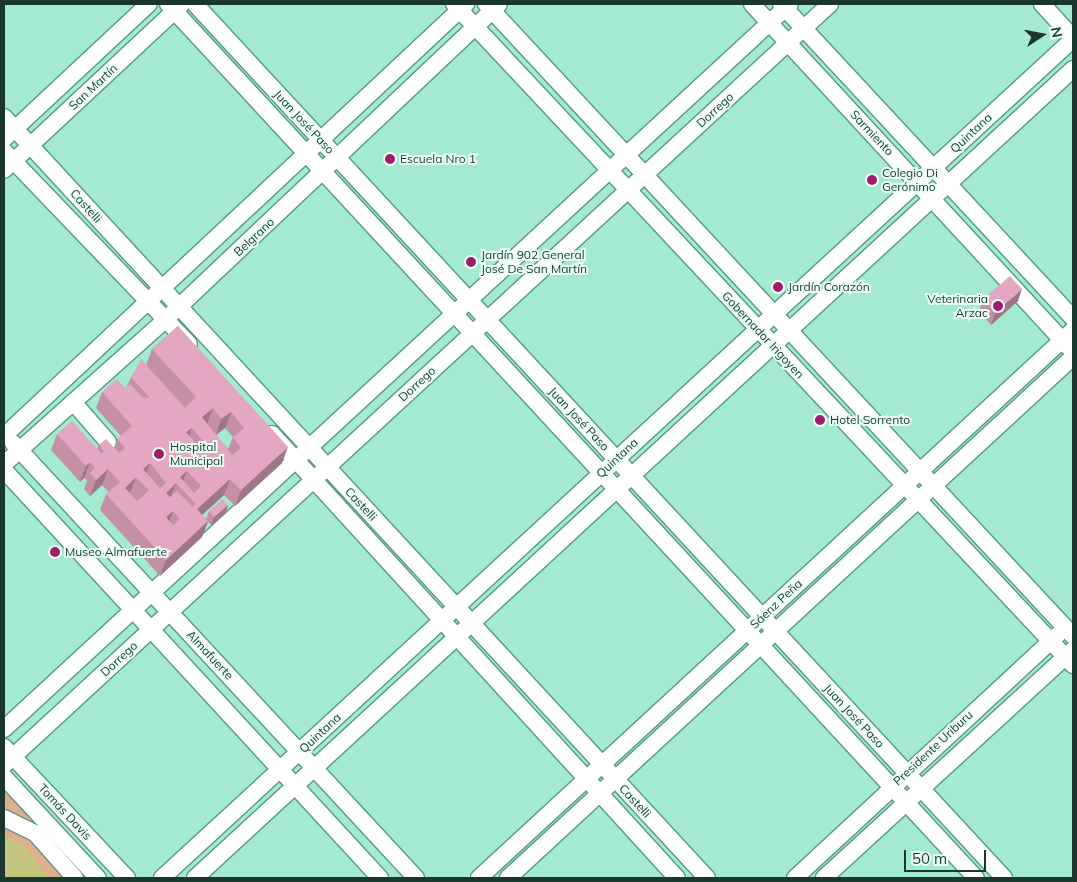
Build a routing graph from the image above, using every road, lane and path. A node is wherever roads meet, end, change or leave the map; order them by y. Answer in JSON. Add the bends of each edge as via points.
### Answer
{"nodes":[{"id":1,"x":149,"y":4,"type":"edge"},
{"id":2,"x":195,"y":4,"type":"edge"},
{"id":3,"x":752,"y":4,"type":"edge"},
{"id":4,"x":830,"y":4,"type":"edge"},
{"id":5,"x":1042,"y":4,"type":"edge"},
{"id":6,"x":786,"y":5,"type":"edge"},
{"id":7,"x":175,"y":6,"type":"edge"},
{"id":8,"x":460,"y":6,"type":"edge"},
{"id":9,"x":492,"y":6,"type":"edge"},
{"id":10,"x":770,"y":23,"type":"junction"},
{"id":11,"x":475,"y":26,"type":"junction"},
{"id":12,"x":804,"y":28,"type":"junction"},
{"id":13,"x":1073,"y":38,"type":"edge"},
{"id":14,"x":788,"y":42,"type":"junction"},
{"id":15,"x":1073,"y":69,"type":"edge"},
{"id":16,"x":7,"y":128,"type":"edge"},
{"id":17,"x":322,"y":142,"type":"junction"},
{"id":18,"x":30,"y":146,"type":"junction"},
{"id":19,"x":308,"y":154,"type":"junction"},
{"id":20,"x":626,"y":155,"type":"junction"},
{"id":21,"x":338,"y":159,"type":"junction"},
{"id":22,"x":7,"y":161,"type":"edge"},
{"id":23,"x":933,"y":168,"type":"junction"},
{"id":24,"x":610,"y":170,"type":"junction"},
{"id":25,"x":324,"y":172,"type":"junction"},
{"id":26,"x":644,"y":174,"type":"junction"},
{"id":27,"x":917,"y":182,"type":"junction"},
{"id":28,"x":948,"y":184,"type":"junction"},
{"id":29,"x":628,"y":190,"type":"junction"},
{"id":30,"x":932,"y":199,"type":"junction"},
{"id":31,"x":162,"y":289,"type":"junction"},
{"id":32,"x":469,"y":300,"type":"junction"},
{"id":33,"x":150,"y":302,"type":"junction"},
{"id":34,"x":177,"y":308,"type":"junction"},
{"id":35,"x":454,"y":314,"type":"junction"},
{"id":36,"x":774,"y":314,"type":"junction"},
{"id":37,"x":1073,"y":318,"type":"edge"},
{"id":38,"x":166,"y":319,"type":"junction"},
{"id":39,"x":487,"y":319,"type":"junction"},
{"id":40,"x":758,"y":329,"type":"junction"},
{"id":41,"x":790,"y":331,"type":"junction"},
{"id":42,"x":472,"y":333,"type":"junction"},
{"id":43,"x":1070,"y":340,"type":"edge"},
{"id":44,"x":773,"y":346,"type":"junction"},
{"id":45,"x":198,"y":354,"type":"edge"},
{"id":46,"x":1073,"y":356,"type":"edge"},
{"id":47,"x":72,"y":402,"type":"junction"},
{"id":48,"x":257,"y":418,"type":"edge"},
{"id":49,"x":4,"y":434,"type":"edge"},
{"id":50,"x":108,"y":442,"type":"edge"},
{"id":51,"x":309,"y":448,"type":"junction"},
{"id":52,"x":20,"y":450,"type":"junction"},
{"id":53,"x":616,"y":459,"type":"junction"},
{"id":54,"x":296,"y":460,"type":"junction"},
{"id":55,"x":4,"y":464,"type":"edge"},
{"id":56,"x":327,"y":467,"type":"junction"},
{"id":57,"x":4,"y":470,"type":"edge"},
{"id":58,"x":920,"y":471,"type":"junction"},
{"id":59,"x":602,"y":473,"type":"junction"},
{"id":60,"x":632,"y":476,"type":"junction"},
{"id":61,"x":314,"y":478,"type":"junction"},
{"id":62,"x":904,"y":486,"type":"junction"},
{"id":63,"x":934,"y":486,"type":"junction"},
{"id":64,"x":617,"y":490,"type":"junction"},
{"id":65,"x":918,"y":500,"type":"junction"},
{"id":66,"x":152,"y":592,"type":"junction"},
{"id":67,"x":456,"y":607,"type":"junction"},
{"id":68,"x":133,"y":610,"type":"junction"},
{"id":69,"x":170,"y":612,"type":"junction"},
{"id":70,"x":762,"y":617,"type":"junction"},
{"id":71,"x":440,"y":622,"type":"junction"},
{"id":72,"x":471,"y":624,"type":"junction"},
{"id":73,"x":1071,"y":628,"type":"edge"},
{"id":74,"x":150,"y":629,"type":"junction"},
{"id":75,"x":747,"y":631,"type":"junction"},
{"id":76,"x":776,"y":631,"type":"junction"},
{"id":77,"x":455,"y":639,"type":"junction"},
{"id":78,"x":1050,"y":641,"type":"junction"},
{"id":79,"x":760,"y":645,"type":"junction"},
{"id":80,"x":1071,"y":657,"type":"edge"},
{"id":81,"x":4,"y":729,"type":"edge"},
{"id":82,"x":299,"y":752,"type":"junction"},
{"id":83,"x":7,"y":756,"type":"edge"},
{"id":84,"x":602,"y":765,"type":"junction"},
{"id":85,"x":314,"y":768,"type":"junction"},
{"id":86,"x":280,"y":769,"type":"junction"},
{"id":87,"x":906,"y":773,"type":"junction"},
{"id":88,"x":4,"y":777,"type":"edge"},
{"id":89,"x":615,"y":779,"type":"junction"},
{"id":90,"x":586,"y":780,"type":"junction"},
{"id":91,"x":295,"y":786,"type":"junction"},
{"id":92,"x":891,"y":787,"type":"junction"},
{"id":93,"x":922,"y":789,"type":"junction"},
{"id":94,"x":599,"y":794,"type":"junction"},
{"id":95,"x":906,"y":803,"type":"junction"},
{"id":96,"x":4,"y":818,"type":"edge"},
{"id":97,"x":75,"y":878,"type":"edge"},
{"id":98,"x":98,"y":878,"type":"edge"},
{"id":99,"x":127,"y":878,"type":"edge"},
{"id":100,"x":162,"y":878,"type":"edge"},
{"id":101,"x":195,"y":878,"type":"edge"},
{"id":102,"x":380,"y":878,"type":"edge"},
{"id":103,"x":416,"y":878,"type":"edge"},
{"id":104,"x":479,"y":878,"type":"edge"},
{"id":105,"x":508,"y":878,"type":"edge"},
{"id":106,"x":677,"y":878,"type":"edge"},
{"id":107,"x":707,"y":878,"type":"edge"},
{"id":108,"x":795,"y":878,"type":"edge"},
{"id":109,"x":824,"y":878,"type":"edge"},
{"id":110,"x":976,"y":878,"type":"edge"},
{"id":111,"x":1004,"y":878,"type":"edge"}],
"edges":[{"from":1,"to":16,"type":"street","name":"San Martín"},
{"from":2,"to":17,"type":"street","name":"Juan José Paso"},
{"from":3,"to":10,"type":"street","name":"Sarmiento"},
{"from":4,"to":12,"type":"street","name":"Dorrego"},
{"from":5,"to":13,"type":"street"},
{"from":6,"to":10,"type":"street"},
{"from":6,"to":12,"type":"street","name":"Sarmiento"},
{"from":7,"to":18,"type":"street","name":"San Martín"},
{"from":7,"to":19,"type":"street","name":"Juan José Paso"},
{"from":8,"to":11,"type":"street","name":"Gobernador Irigoyen"},
{"from":8,"to":17,"type":"street","name":"Belgrano"},
{"from":9,"to":11,"type":"street","name":"Belgrano"},
{"from":9,"to":20,"type":"street","name":"Gobernador Irigoyen"},
{"from":10,"to":14,"type":"street","name":"Sarmiento"},
{"from":10,"to":20,"type":"street"},
{"from":11,"to":21,"type":"street","name":"Belgrano"},
{"from":11,"to":24,"type":"street","name":"Gobernador Irigoyen"},
{"from":12,"to":14,"type":"street","name":"Dorrego"},
{"from":12,"to":23,"type":"street","name":"Sarmiento"},
{"from":13,"to":23,"type":"street","name":"Quintana"},
{"from":14,"to":26,"type":"street","name":"Dorrego"},
{"from":14,"to":27,"type":"street","name":"Sarmiento"},
{"from":15,"to":28,"type":"street","name":"Quintana"},
{"from":16,"to":18,"type":"street","name":"Castelli"},
{"from":17,"to":19,"type":"street","name":"Belgrano"},
{"from":17,"to":21,"type":"street","name":"Juan José Paso"},
{"from":18,"to":22,"type":"street","name":"San Martín"},
{"from":18,"to":31,"type":"street","name":"Castelli"},
{"from":19,"to":25,"type":"street","name":"Juan José Paso"},
{"from":19,"to":31,"type":"street","name":"Belgrano"},
{"from":20,"to":24,"type":"street"},
{"from":20,"to":26,"type":"street","name":"Gobernador Irigoyen"},
{"from":21,"to":25,"type":"street","name":"Belgrano"},
{"from":21,"to":32,"type":"street","name":"Juan José Paso"},
{"from":22,"to":33,"type":"street","name":"Castelli"},
{"from":23,"to":27,"type":"street","name":"Quintana"},
{"from":23,"to":28,"type":"street","name":"Sarmiento"},
{"from":24,"to":29,"type":"street","name":"Gobernador Irigoyen"},
{"from":24,"to":32,"type":"street"},
{"from":25,"to":34,"type":"street","name":"Belgrano"},
{"from":25,"to":35,"type":"street","name":"Juan José Paso"},
{"from":26,"to":29,"type":"street","name":"Dorrego"},
{"from":26,"to":36,"type":"street","name":"Gobernador Irigoyen"},
{"from":27,"to":30,"type":"street","name":"Sarmiento"},
{"from":27,"to":36,"type":"street","name":"Quintana"},
{"from":28,"to":30,"type":"street","name":"Quintana"},
{"from":28,"to":37,"type":"street","name":"Sarmiento"},
{"from":29,"to":39,"type":"street","name":"Dorrego"},
{"from":29,"to":40,"type":"street","name":"Gobernador Irigoyen"},
{"from":30,"to":41,"type":"street","name":"Quintana"},
{"from":30,"to":43,"type":"street","name":"Sarmiento"},
{"from":31,"to":33,"type":"street","name":"Belgrano"},
{"from":31,"to":34,"type":"street","name":"Castelli"},
{"from":32,"to":35,"type":"street"},
{"from":32,"to":39,"type":"street","name":"Juan José Paso"},
{"from":33,"to":38,"type":"street","name":"Castelli"},
{"from":33,"to":49,"type":"street","name":"Belgrano"},
{"from":34,"to":38,"type":"street","name":"Belgrano"},
{"from":34,"to":51,"type":"street","name":"Castelli"},
{"from":35,"to":42,"type":"street","name":"Juan José Paso"},
{"from":35,"to":51,"type":"street"},
{"from":36,"to":40,"type":"street","name":"Quintana"},
{"from":36,"to":41,"type":"street","name":"Gobernador Irigoyen"},
{"from":38,"to":45,"type":"street","name":"Castelli"},
{"from":38,"to":47,"type":"street","name":"Belgrano"},
{"from":39,"to":42,"type":"street","name":"Dorrego"},
{"from":39,"to":53,"type":"street","name":"Juan José Paso"},
{"from":40,"to":44,"type":"street","name":"Gobernador Irigoyen"},
{"from":40,"to":53,"type":"street","name":"Quintana"},
{"from":41,"to":44,"type":"street","name":"Quintana"},
{"from":41,"to":58,"type":"street","name":"Gobernador Irigoyen"},
{"from":42,"to":56,"type":"street","name":"Dorrego"},
{"from":42,"to":59,"type":"street","name":"Juan José Paso"},
{"from":43,"to":58,"type":"street","name":"Sáenz Peña"},
{"from":44,"to":60,"type":"street","name":"Quintana"},
{"from":44,"to":62,"type":"street","name":"Gobernador Irigoyen"},
{"from":46,"to":63,"type":"street","name":"Sáenz Peña"},
{"from":47,"to":50,"type":"street"},
{"from":47,"to":52,"type":"street","name":"Belgrano"},
{"from":48,"to":54,"type":"street","name":"Castelli"},
{"from":49,"to":52,"type":"street","name":"Almafuerte"},
{"from":51,"to":54,"type":"street"},
{"from":51,"to":56,"type":"street","name":"Castelli"},
{"from":52,"to":55,"type":"street","name":"Belgrano"},
{"from":52,"to":66,"type":"street","name":"Almafuerte"},
{"from":53,"to":59,"type":"street","name":"Quintana"},
{"from":53,"to":60,"type":"street","name":"Juan José Paso"},
{"from":54,"to":61,"type":"street","name":"Castelli"},
{"from":54,"to":66,"type":"street"},
{"from":56,"to":61,"type":"street","name":"Dorrego"},
{"from":56,"to":67,"type":"street","name":"Castelli"},
{"from":57,"to":68,"type":"street"},
{"from":58,"to":62,"type":"street","name":"Sáenz Peña"},
{"from":58,"to":63,"type":"street","name":"Gobernador Irigoyen"},
{"from":59,"to":64,"type":"street","name":"Juan José Paso"},
{"from":59,"to":67,"type":"street","name":"Quintana"},
{"from":60,"to":64,"type":"street","name":"Quintana"},
{"from":60,"to":70,"type":"street","name":"Juan José Paso"},
{"from":61,"to":69,"type":"street","name":"Dorrego"},
{"from":61,"to":71,"type":"street","name":"Castelli"},
{"from":62,"to":65,"type":"street","name":"Gobernador Irigoyen"},
{"from":62,"to":70,"type":"street","name":"Sáenz Peña"},
{"from":63,"to":65,"type":"street","name":"Sáenz Peña"},
{"from":63,"to":73,"type":"street","name":"Gobernador Irigoyen"},
{"from":64,"to":72,"type":"street","name":"Quintana"},
{"from":64,"to":75,"type":"street","name":"Juan José Paso"},
{"from":65,"to":76,"type":"street","name":"Sáenz Peña"},
{"from":65,"to":78,"type":"street","name":"Gobernador Irigoyen"},
{"from":66,"to":68,"type":"street"},
{"from":66,"to":69,"type":"street","name":"Almafuerte"},
{"from":67,"to":71,"type":"street","name":"Quintana"},
{"from":67,"to":72,"type":"street","name":"Castelli"},
{"from":68,"to":74,"type":"street"},
{"from":68,"to":81,"type":"street"},
{"from":69,"to":74,"type":"street","name":"Dorrego"},
{"from":69,"to":82,"type":"street","name":"Almafuerte"},
{"from":70,"to":75,"type":"street","name":"Sáenz Peña"},
{"from":70,"to":76,"type":"street","name":"Juan José Paso"},
{"from":71,"to":77,"type":"street","name":"Castelli"},
{"from":71,"to":82,"type":"street","name":"Quintana"},
{"from":72,"to":77,"type":"street","name":"Quintana"},
{"from":72,"to":84,"type":"street","name":"Castelli"},
{"from":73,"to":78,"type":"street","name":"Presidente Uriburu"},
{"from":74,"to":83,"type":"street","name":"Dorrego"},
{"from":74,"to":86,"type":"street"},
{"from":75,"to":79,"type":"street","name":"Juan José Paso"},
{"from":75,"to":84,"type":"street","name":"Sáenz Peña"},
{"from":76,"to":79,"type":"street","name":"Sáenz Peña"},
{"from":76,"to":87,"type":"street","name":"Juan José Paso"},
{"from":77,"to":85,"type":"street","name":"Quintana"},
{"from":77,"to":90,"type":"street","name":"Castelli"},
{"from":78,"to":80,"type":"street","name":"Gobernador Irigoyen"},
{"from":78,"to":87,"type":"street","name":"Presidente Uriburu"},
{"from":79,"to":89,"type":"street","name":"Sáenz Peña"},
{"from":79,"to":92,"type":"street","name":"Juan José Paso"},
{"from":80,"to":93,"type":"street","name":"Presidente Uriburu"},
{"from":82,"to":85,"type":"street","name":"Almafuerte"},
{"from":82,"to":86,"type":"street","name":"Quintana"},
{"from":83,"to":99,"type":"street","name":"Tomás Davis"},
{"from":84,"to":89,"type":"street","name":"Castelli"},
{"from":84,"to":90,"type":"street","name":"Sáenz Peña"},
{"from":85,"to":91,"type":"street","name":"Quintana"},
{"from":85,"to":103,"type":"street","name":"Almafuerte"},
{"from":86,"to":91,"type":"street"},
{"from":86,"to":100,"type":"street","name":"Quintana"},
{"from":87,"to":92,"type":"street","name":"Presidente Uriburu"},
{"from":87,"to":93,"type":"street","name":"Juan José Paso"},
{"from":88,"to":98,"type":"street","name":"Tomás Davis"},
{"from":89,"to":94,"type":"street","name":"Sáenz Peña"},
{"from":89,"to":107,"type":"street","name":"Castelli"},
{"from":90,"to":94,"type":"street","name":"Castelli"},
{"from":90,"to":104,"type":"street","name":"Sáenz Peña"},
{"from":91,"to":101,"type":"street","name":"Quintana"},
{"from":91,"to":102,"type":"street"},
{"from":92,"to":95,"type":"street","name":"Juan José Paso"},
{"from":92,"to":108,"type":"street","name":"Presidente Uriburu"},
{"from":93,"to":95,"type":"street","name":"Presidente Uriburu"},
{"from":93,"to":111,"type":"street","name":"Juan José Paso"},
{"from":94,"to":105,"type":"street","name":"Sáenz Peña"},
{"from":94,"to":106,"type":"street","name":"Castelli"},
{"from":95,"to":109,"type":"street","name":"Presidente Uriburu"},
{"from":95,"to":110,"type":"street","name":"Juan José Paso"},
{"from":96,"to":97,"type":"street","via":[[35,833]]}]}
